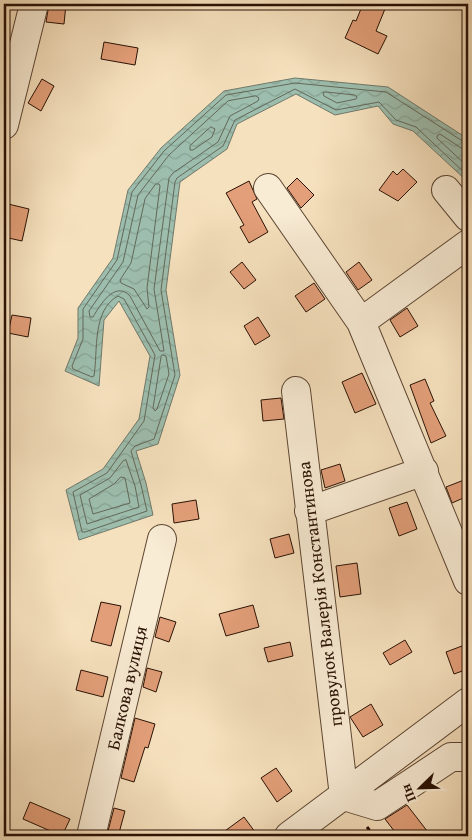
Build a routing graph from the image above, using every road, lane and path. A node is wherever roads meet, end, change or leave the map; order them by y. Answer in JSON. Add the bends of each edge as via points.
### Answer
{"nodes":[{"id":1,"x":34,"y":4,"type":"edge"},
{"id":2,"x":5,"y":116,"type":"edge"},
{"id":3,"x":268,"y":188,"type":"dead end"},
{"id":4,"x":446,"y":190,"type":"dead end"},
{"id":5,"x":468,"y":217,"type":"edge"},
{"id":6,"x":468,"y":244,"type":"edge"},
{"id":7,"x":361,"y":322,"type":"junction"},
{"id":8,"x":296,"y":391,"type":"dead end"},
{"id":9,"x":424,"y":471,"type":"junction"},
{"id":10,"x":309,"y":511,"type":"junction"},
{"id":11,"x":162,"y":539,"type":"dead end"},
{"id":12,"x":468,"y":581,"type":"edge"},
{"id":13,"x":468,"y":702,"type":"edge"},
{"id":14,"x":468,"y":757,"type":"edge"},
{"id":15,"x":344,"y":796,"type":"junction"},
{"id":16,"x":91,"y":836,"type":"edge"},
{"id":17,"x":289,"y":836,"type":"edge"}],
"edges":[{"from":1,"to":2,"type":"street"},
{"from":3,"to":7,"type":"street"},
{"from":4,"to":5,"type":"street"},
{"from":6,"to":7,"type":"street"},
{"from":7,"to":9,"type":"street"},
{"from":8,"to":10,"type":"street","name":"провулок Валерія Константинова"},
{"from":9,"to":10,"type":"street"},
{"from":9,"to":12,"type":"street"},
{"from":10,"to":15,"type":"street","name":"провулок Валерія Константинова"},
{"from":11,"to":16,"type":"street","name":"Балкова вулиця"},
{"from":13,"to":15,"type":"street"},
{"from":14,"to":15,"type":"street","via":[[451,756],[377,806]]},
{"from":15,"to":17,"type":"street"}]}
